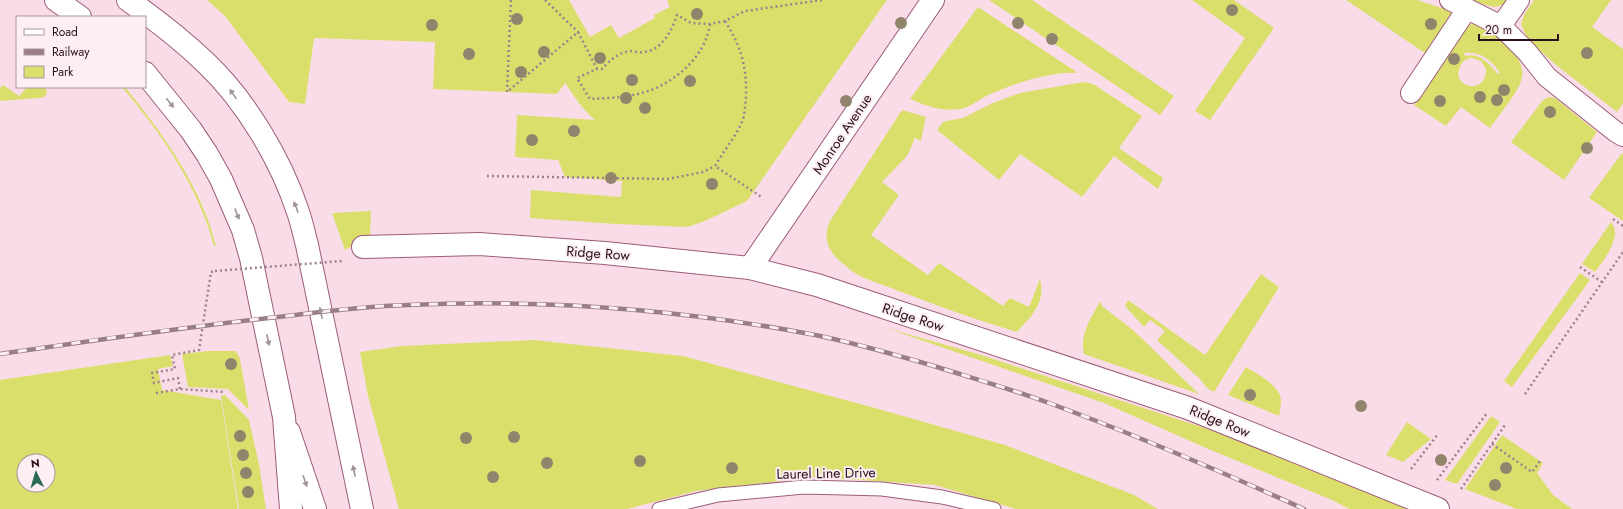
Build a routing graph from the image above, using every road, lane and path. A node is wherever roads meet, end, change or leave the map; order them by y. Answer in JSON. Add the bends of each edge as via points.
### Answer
{"nodes":[{"id":1,"x":56,"y":0,"type":"edge"},
{"id":2,"x":128,"y":0,"type":"edge"},
{"id":3,"x":511,"y":0,"type":"edge"},
{"id":4,"x":545,"y":0,"type":"edge"},
{"id":5,"x":822,"y":0,"type":"edge"},
{"id":6,"x":933,"y":0,"type":"edge"},
{"id":7,"x":1518,"y":0,"type":"edge"},
{"id":8,"x":1459,"y":4,"type":"edge"},
{"id":9,"x":79,"y":16,"type":"edge"},
{"id":10,"x":725,"y":21,"type":"junction"},
{"id":11,"x":710,"y":24,"type":"junction"},
{"id":12,"x":1501,"y":26,"type":"junction"},
{"id":13,"x":578,"y":32,"type":"junction"},
{"id":14,"x":597,"y":69,"type":"junction"},
{"id":15,"x":146,"y":74,"type":"edge"},
{"id":16,"x":1411,"y":93,"type":"dead end"},
{"id":17,"x":1623,"y":136,"type":"edge"},
{"id":18,"x":715,"y":166,"type":"junction"},
{"id":19,"x":487,"y":176,"type":"dead end"},
{"id":20,"x":763,"y":198,"type":"dead end"},
{"id":21,"x":1613,"y":219,"type":"dead end"},
{"id":22,"x":1623,"y":226,"type":"edge"},
{"id":23,"x":363,"y":248,"type":"dead end"},
{"id":24,"x":1623,"y":252,"type":"edge"},
{"id":25,"x":342,"y":261,"type":"dead end"},
{"id":26,"x":1580,"y":267,"type":"dead end"},
{"id":27,"x":750,"y":268,"type":"junction"},
{"id":28,"x":1602,"y":282,"type":"junction"},
{"id":29,"x":180,"y":390,"type":"junction"},
{"id":30,"x":225,"y":392,"type":"dead end"},
{"id":31,"x":156,"y":393,"type":"dead end"},
{"id":32,"x":1525,"y":394,"type":"dead end"},
{"id":33,"x":1487,"y":413,"type":"dead end"},
{"id":34,"x":284,"y":417,"type":"junction"},
{"id":35,"x":1505,"y":426,"type":"dead end"},
{"id":36,"x":1438,"y":434,"type":"dead end"},
{"id":37,"x":1492,"y":444,"type":"junction"},
{"id":38,"x":1540,"y":461,"type":"dead end"},
{"id":39,"x":1411,"y":469,"type":"dead end"},
{"id":40,"x":1437,"y":480,"type":"dead end"},
{"id":41,"x":1461,"y":489,"type":"dead end"},
{"id":42,"x":292,"y":509,"type":"edge"},
{"id":43,"x":315,"y":509,"type":"edge"},
{"id":44,"x":362,"y":509,"type":"edge"},
{"id":45,"x":659,"y":509,"type":"edge"},
{"id":46,"x":994,"y":509,"type":"edge"},
{"id":47,"x":1438,"y":509,"type":"edge"}],
"edges":[{"from":1,"to":9,"type":"main road"},
{"from":44,"to":2,"type":"main road","one_way":true,"via":[[306,244],[298,212],[286,181],[263,138],[229,88],[207,63]]},
{"from":3,"to":13,"type":"path","via":[[507,92]]},
{"from":4,"to":13,"type":"path"},
{"from":5,"to":10,"type":"path","via":[[745,11]]},
{"from":6,"to":27,"type":"main road","name":"Monroe Avenue"},
{"from":7,"to":12,"type":"street"},
{"from":8,"to":12,"type":"street"},
{"from":8,"to":16,"type":"street"},
{"from":10,"to":11,"type":"path"},
{"from":10,"to":18,"type":"path","via":[[742,54],[745,70],[745,107],[741,123]]},
{"from":11,"to":14,"type":"path","via":[[691,23],[677,15],[672,30],[653,50],[620,54],[602,69]]},
{"from":11,"to":14,"type":"path","via":[[708,34],[696,56],[683,72],[664,84],[634,95],[590,98],[577,78]]},
{"from":12,"to":17,"type":"street","via":[[1547,77]]},
{"from":13,"to":14,"type":"path"},
{"from":15,"to":34,"type":"main road","one_way":true,"via":[[191,130],[233,204],[251,258]]},
{"from":18,"to":19,"type":"path","via":[[703,172],[668,179]]},
{"from":18,"to":20,"type":"path"},
{"from":21,"to":22,"type":"path"},
{"from":23,"to":27,"type":"main road","name":"Ridge Row","via":[[479,244],[620,254]]},
{"from":24,"to":28,"type":"path"},
{"from":25,"to":29,"type":"path","bridge":true,"via":[[211,272],[199,350],[172,355],[175,369],[152,373],[154,383],[178,378]]},
{"from":26,"to":28,"type":"path"},
{"from":27,"to":47,"type":"main road","name":"Ridge Row","via":[[817,286],[1188,408]]},
{"from":28,"to":32,"type":"path"},
{"from":29,"to":30,"type":"path"},
{"from":29,"to":31,"type":"path"},
{"from":33,"to":40,"type":"path"},
{"from":34,"to":42,"type":"main road"},
{"from":34,"to":43,"type":"main road","one_way":true},
{"from":35,"to":37,"type":"path"},
{"from":36,"to":39,"type":"path"},
{"from":37,"to":38,"type":"path","via":[[1532,472]]},
{"from":37,"to":41,"type":"path"},
{"from":45,"to":46,"type":"lane","name":"Laurel Line Drive","via":[[718,495],[804,487],[882,489],[942,497]]}]}
